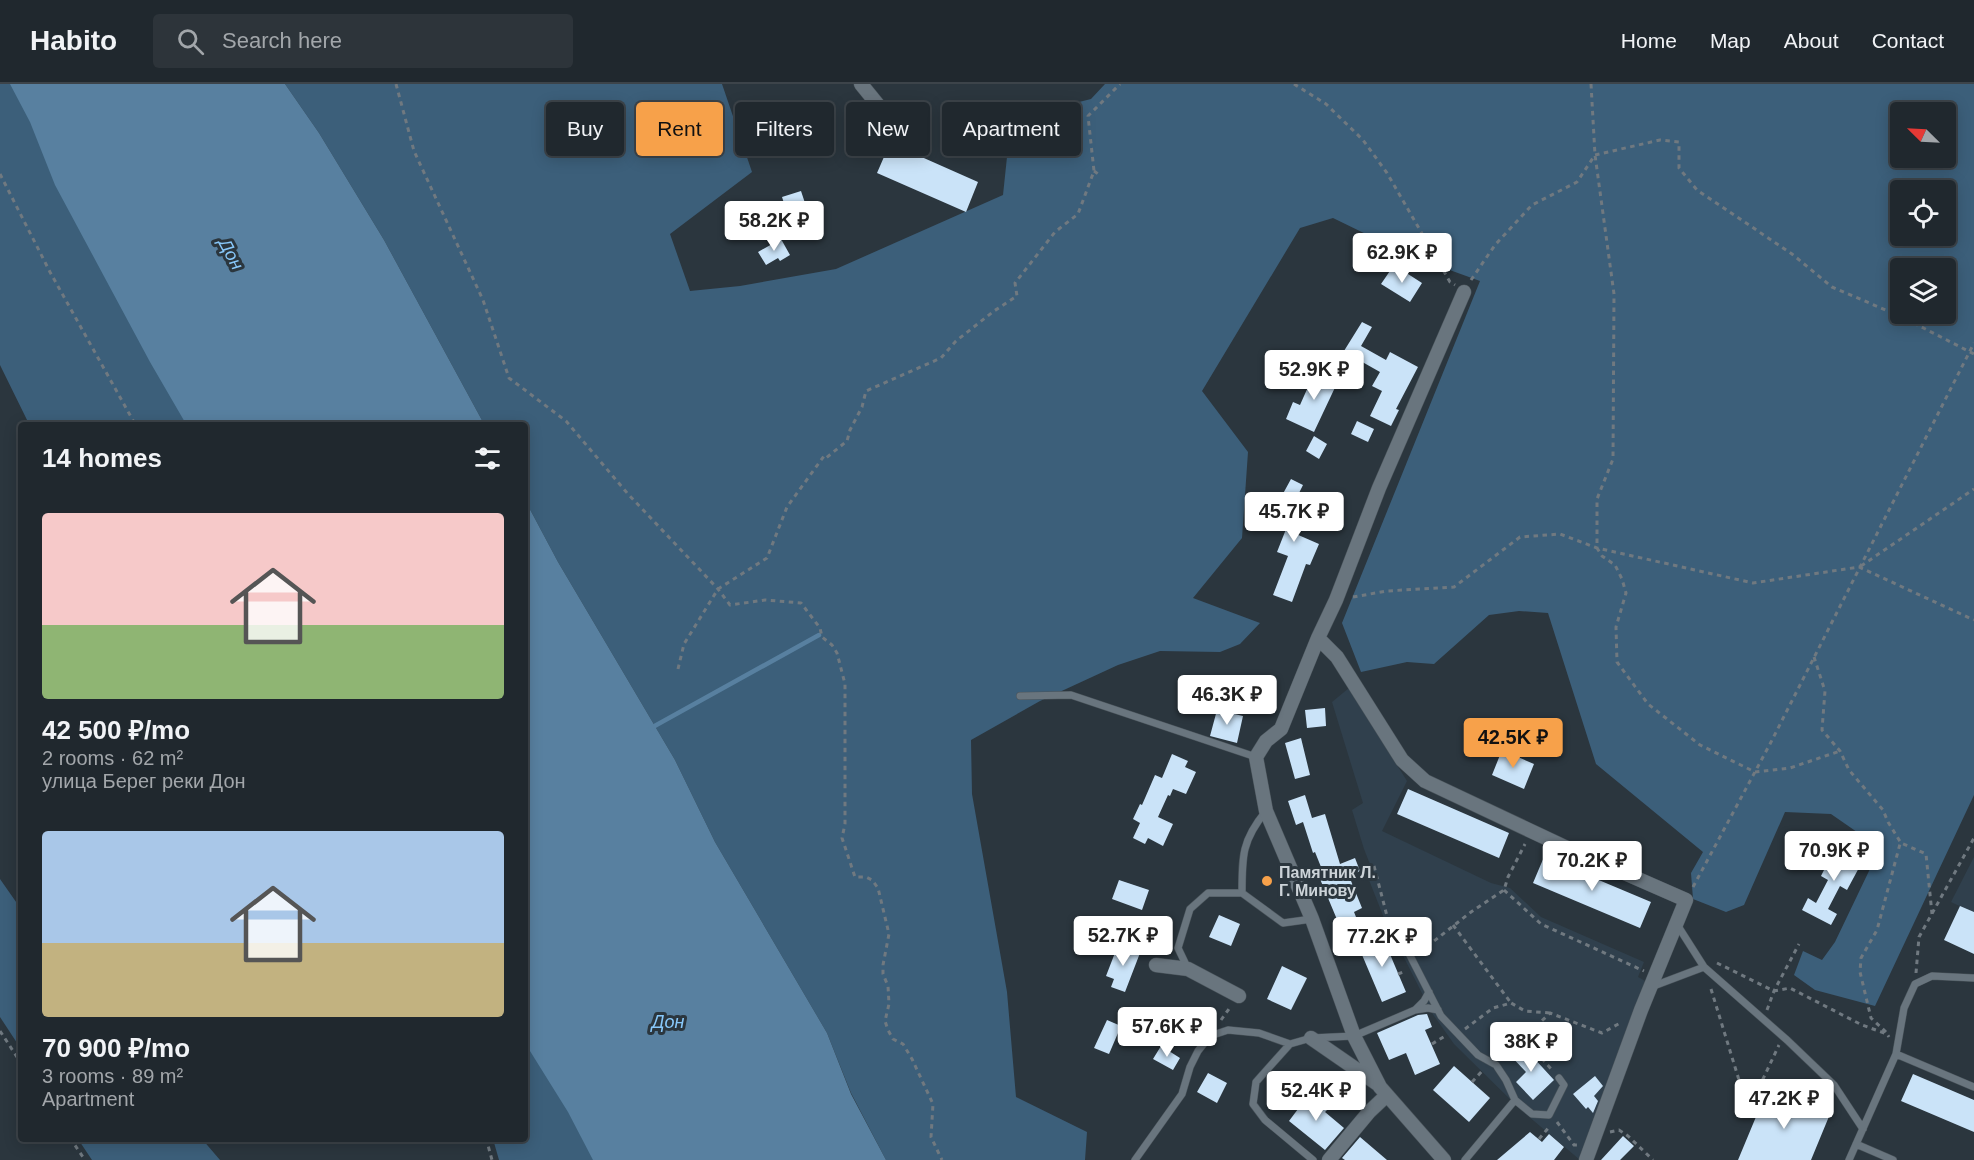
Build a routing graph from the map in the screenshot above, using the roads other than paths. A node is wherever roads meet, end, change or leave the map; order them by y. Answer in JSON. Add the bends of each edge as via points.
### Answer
{"nodes":[{"id":1,"x":861,"y":84,"type":"edge"},
{"id":2,"x":876,"y":102,"type":"edge"},
{"id":3,"x":1464,"y":292,"type":"road end"},
{"id":4,"x":1318,"y":638,"type":"junction"},
{"id":5,"x":1020,"y":696,"type":"dead end"},
{"id":6,"x":1256,"y":757,"type":"junction"},
{"id":7,"x":1266,"y":811,"type":"junction"},
{"id":8,"x":1242,"y":893,"type":"junction"},
{"id":9,"x":1312,"y":919,"type":"junction"},
{"id":10,"x":1675,"y":922,"type":"junction"},
{"id":11,"x":1400,"y":936,"type":"road end"},
{"id":12,"x":1156,"y":965,"type":"dead end"},
{"id":13,"x":1704,"y":967,"type":"junction"},
{"id":14,"x":1188,"y":969,"type":"junction"},
{"id":15,"x":1974,"y":978,"type":"edge"},
{"id":16,"x":1653,"y":982,"type":"junction"},
{"id":17,"x":1429,"y":992,"type":"junction"},
{"id":18,"x":1239,"y":996,"type":"road end"},
{"id":19,"x":1415,"y":1010,"type":"junction"},
{"id":20,"x":1438,"y":1010,"type":"junction"},
{"id":21,"x":1354,"y":1036,"type":"junction"},
{"id":22,"x":1311,"y":1038,"type":"junction"},
{"id":23,"x":1290,"y":1044,"type":"junction"},
{"id":24,"x":1896,"y":1054,"type":"junction"},
{"id":25,"x":1559,"y":1078,"type":"road end"},
{"id":26,"x":1974,"y":1087,"type":"edge"},
{"id":27,"x":1384,"y":1091,"type":"junction"},
{"id":28,"x":1515,"y":1100,"type":"junction"},
{"id":29,"x":1863,"y":1129,"type":"junction"},
{"id":30,"x":1856,"y":1144,"type":"junction"},
{"id":31,"x":1135,"y":1160,"type":"edge"},
{"id":32,"x":1313,"y":1160,"type":"edge"},
{"id":33,"x":1329,"y":1160,"type":"edge"},
{"id":34,"x":1444,"y":1160,"type":"edge"},
{"id":35,"x":1466,"y":1160,"type":"edge"},
{"id":36,"x":1586,"y":1160,"type":"edge"},
{"id":37,"x":1849,"y":1160,"type":"edge"},
{"id":38,"x":1893,"y":1160,"type":"edge"}],
"edges":[{"from":1,"to":2,"type":"street"},
{"from":3,"to":4,"type":"street"},
{"from":4,"to":6,"type":"street","via":[[1281,729],[1266,741]]},
{"from":4,"to":10,"type":"street","via":[[1336,657],[1402,760],[1425,781],[1686,900]]},
{"from":5,"to":6,"type":"lane","via":[[1071,695]]},
{"from":6,"to":7,"type":"street"},
{"from":7,"to":8,"type":"lane","via":[[1252,828],[1242,857]]},
{"from":7,"to":9,"type":"street"},
{"from":8,"to":9,"type":"lane","via":[[1283,923]]},
{"from":8,"to":14,"type":"lane","via":[[1208,893],[1190,909],[1178,948]]},
{"from":9,"to":21,"type":"street"},
{"from":10,"to":13,"type":"lane"},
{"from":10,"to":16,"type":"street"},
{"from":11,"to":17,"type":"lane"},
{"from":12,"to":14,"type":"street"},
{"from":13,"to":16,"type":"lane"},
{"from":13,"to":29,"type":"lane","via":[[1829,1080]]},
{"from":14,"to":18,"type":"street"},
{"from":15,"to":24,"type":"lane","via":[[1932,976],[1915,984],[1904,1008]]},
{"from":16,"to":36,"type":"street"},
{"from":17,"to":19,"type":"lane"},
{"from":17,"to":20,"type":"lane"},
{"from":19,"to":20,"type":"lane"},
{"from":19,"to":21,"type":"lane"},
{"from":20,"to":28,"type":"lane","via":[[1478,1055],[1494,1063]]},
{"from":21,"to":22,"type":"lane"},
{"from":21,"to":27,"type":"street"},
{"from":22,"to":23,"type":"lane"},
{"from":22,"to":27,"type":"street"},
{"from":23,"to":31,"type":"lane","via":[[1228,1030],[1210,1036],[1190,1067],[1182,1094]]},
{"from":23,"to":32,"type":"lane","via":[[1256,1082],[1253,1104],[1265,1120]]},
{"from":24,"to":26,"type":"lane"},
{"from":24,"to":29,"type":"lane"},
{"from":25,"to":28,"type":"lane","via":[[1564,1084],[1549,1115],[1532,1114]]},
{"from":27,"to":33,"type":"street"},
{"from":27,"to":34,"type":"street"},
{"from":28,"to":35,"type":"lane"},
{"from":29,"to":30,"type":"lane"},
{"from":30,"to":37,"type":"lane"},
{"from":30,"to":38,"type":"lane"}]}
